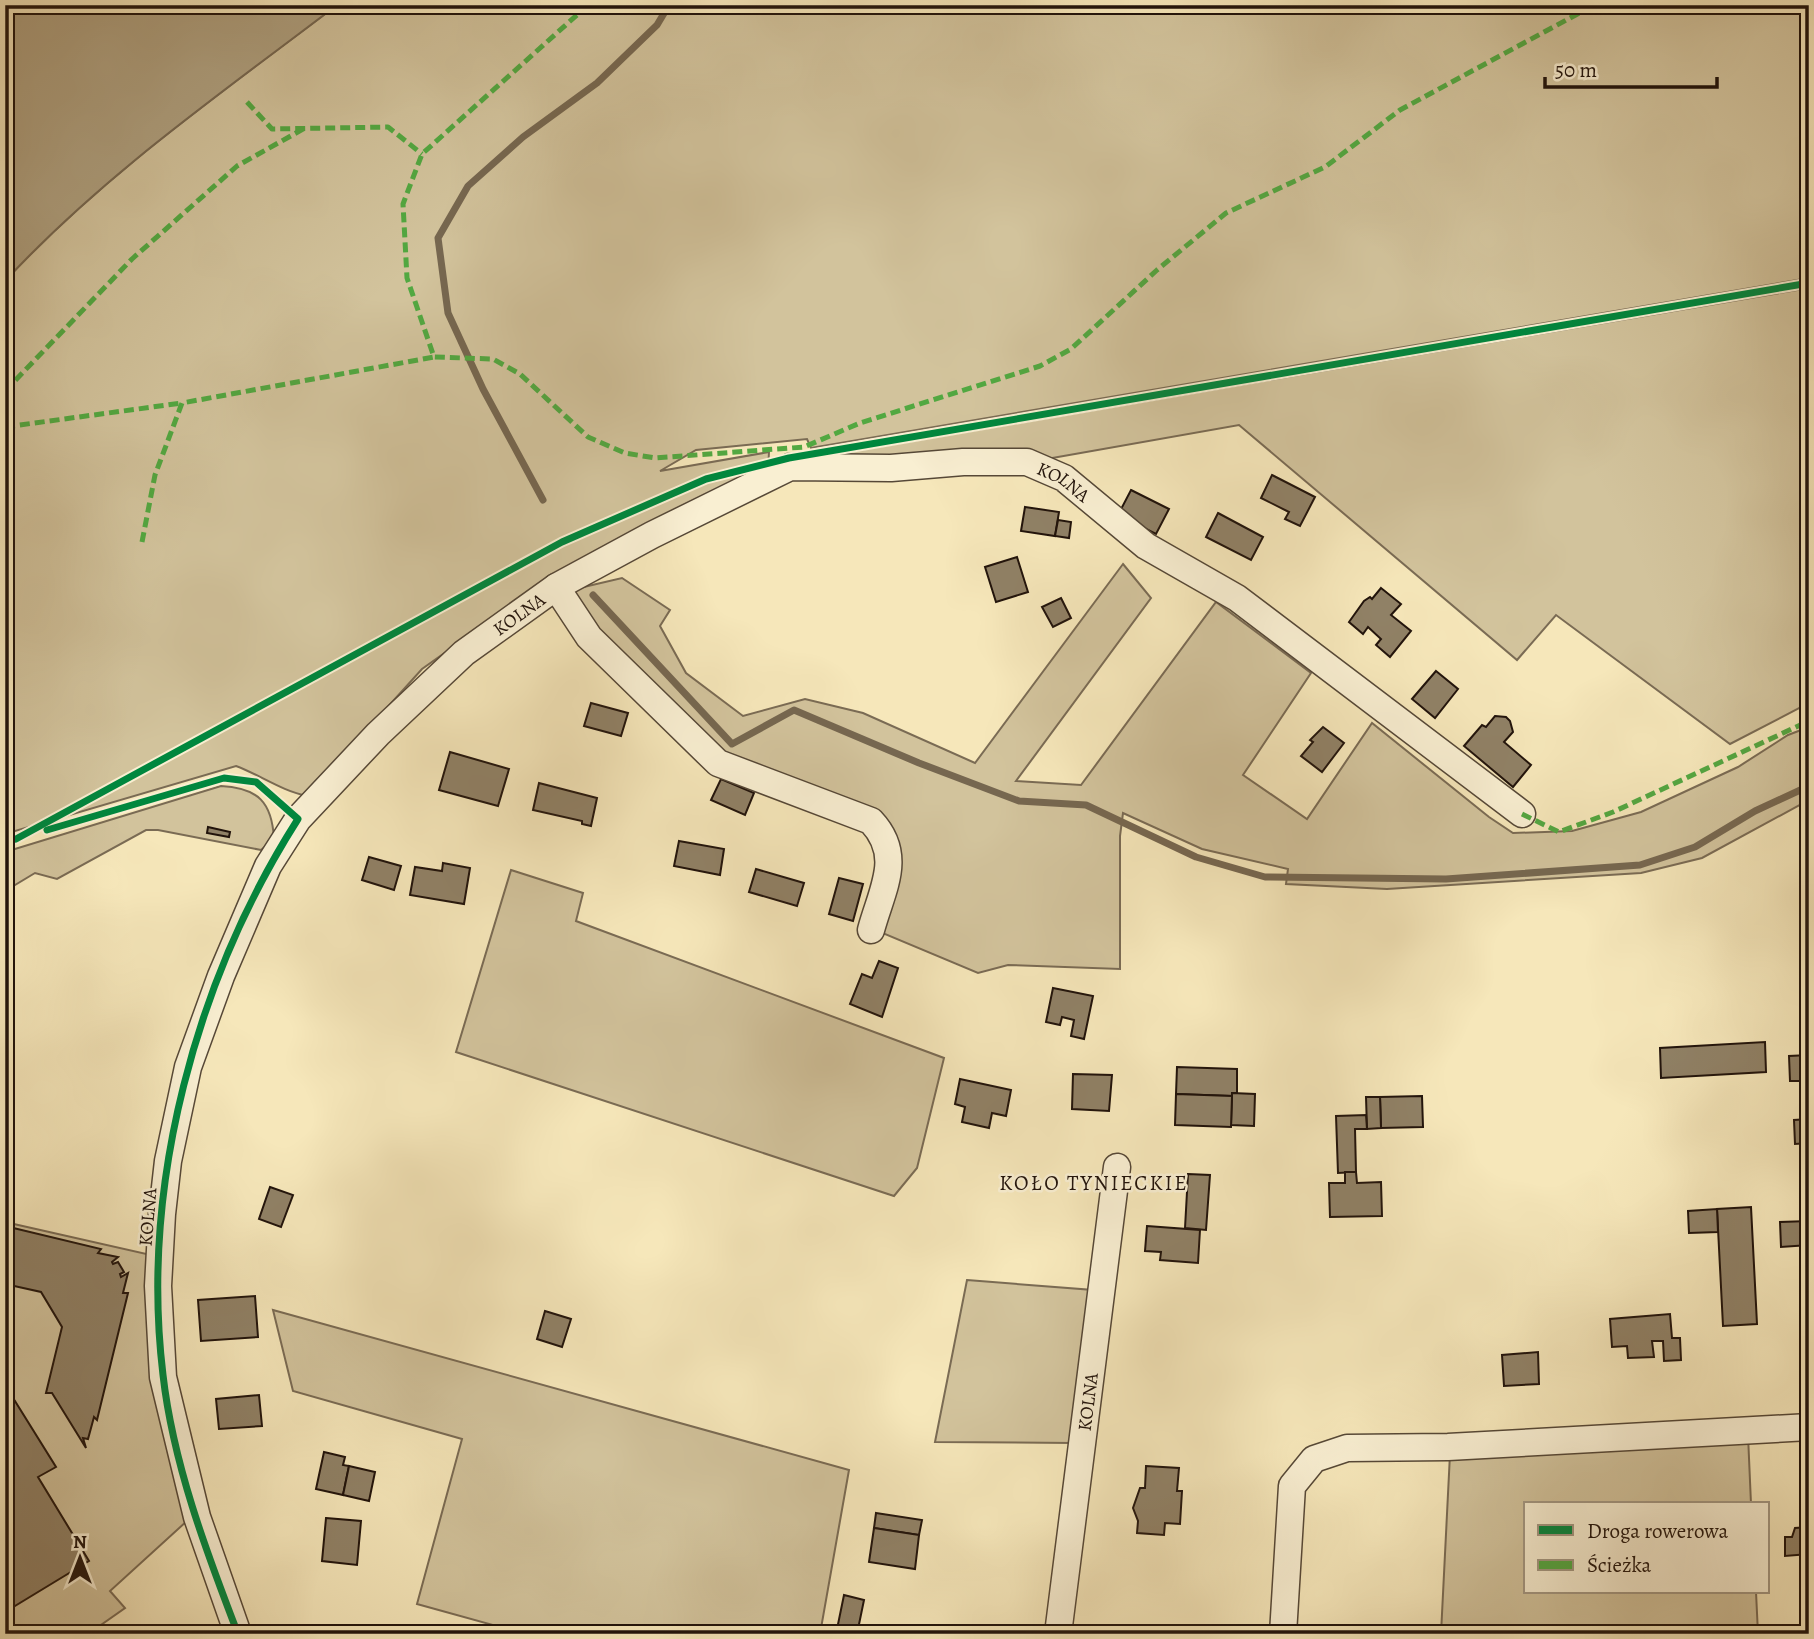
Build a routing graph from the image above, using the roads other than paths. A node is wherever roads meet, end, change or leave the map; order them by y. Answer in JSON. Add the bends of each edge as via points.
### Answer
{"nodes":[{"id":1,"x":556,"y":587,"type":"junction"},
{"id":2,"x":1522,"y":814,"type":"dead end"},
{"id":3,"x":871,"y":930,"type":"dead end"},
{"id":4,"x":1117,"y":1167,"type":"dead end"},
{"id":5,"x":1809,"y":1427,"type":"edge"},
{"id":6,"x":238,"y":1634,"type":"edge"},
{"id":7,"x":1058,"y":1634,"type":"edge"},
{"id":8,"x":1283,"y":1634,"type":"edge"}],
"edges":[{"from":1,"to":2,"type":"street","name":"KOLNA","via":[[790,467],[1027,462],[1064,478],[1146,546],[1237,598]]},
{"from":1,"to":3,"type":"street","via":[[589,637],[718,763],[871,821],[881,831],[891,857]]},
{"from":1,"to":6,"type":"street","name":"KOLNA","via":[[464,653],[378,734],[298,819],[268,866],[220,976],[188,1067],[162,1214],[158,1286],[163,1377],[197,1517]]},
{"from":4,"to":7,"type":"street","name":"KOLNA"},
{"from":5,"to":8,"type":"street","via":[[1448,1447],[1347,1448],[1314,1459],[1292,1486]]}]}
